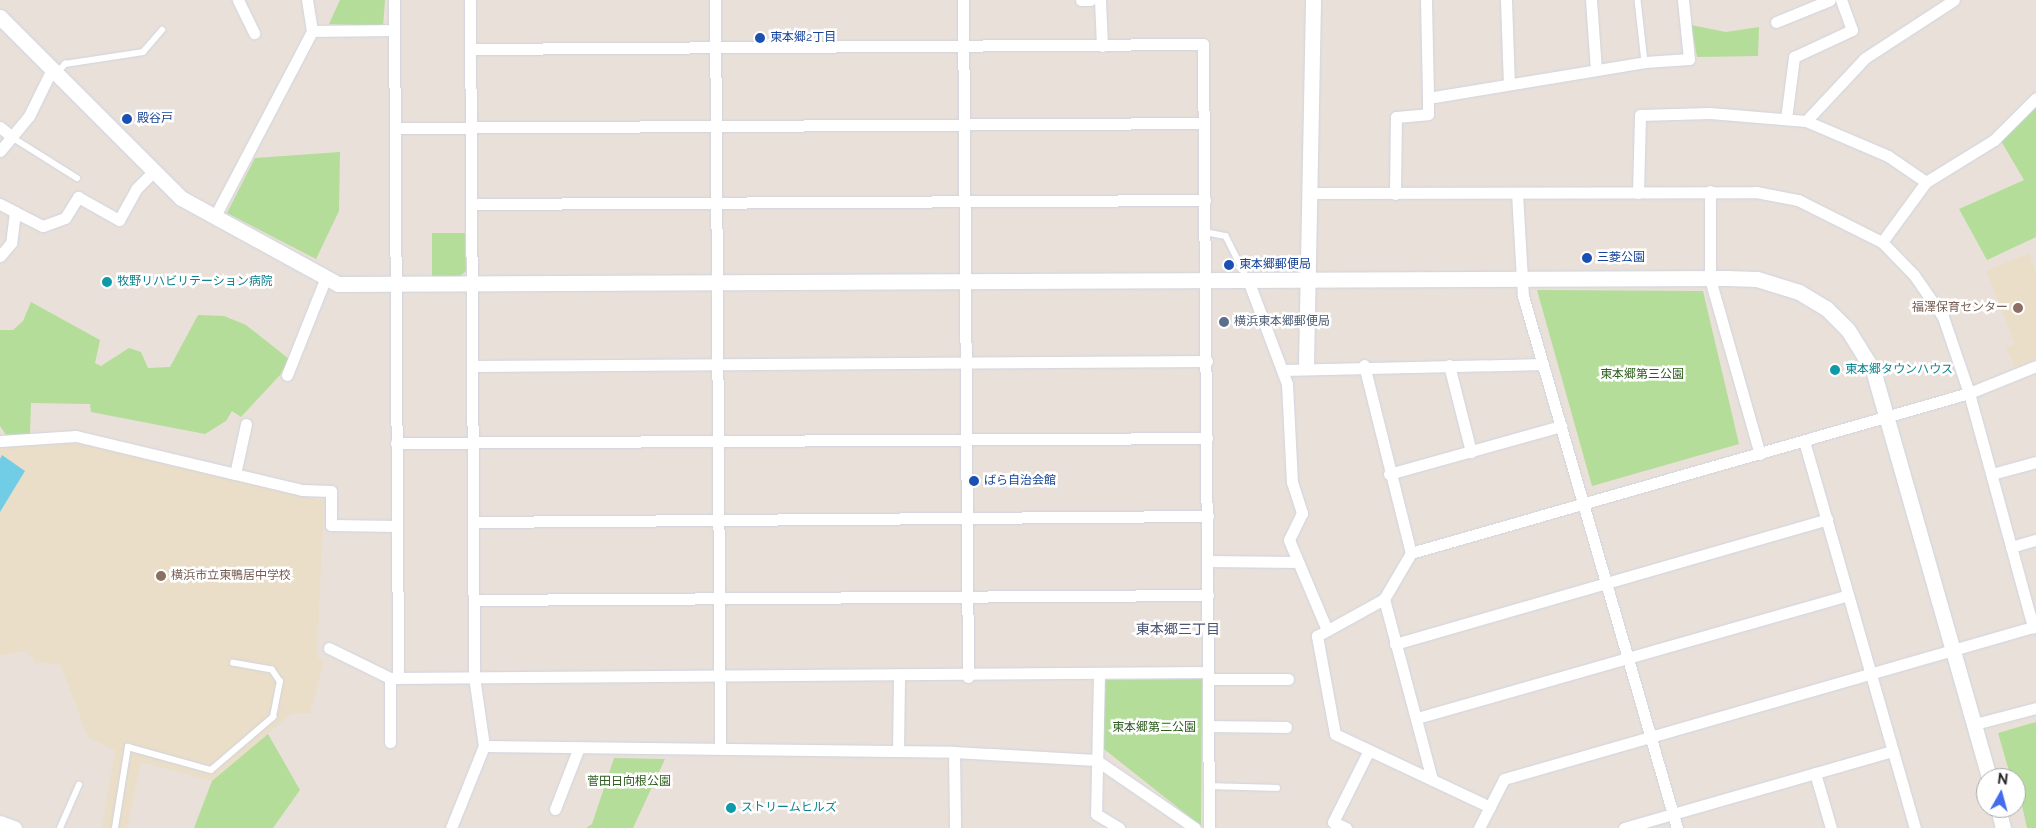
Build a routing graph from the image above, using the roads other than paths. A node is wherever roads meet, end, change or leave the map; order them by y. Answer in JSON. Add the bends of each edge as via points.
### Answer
{"nodes":[{"id":1,"x":238,"y":0,"type":"edge"},
{"id":2,"x":308,"y":0,"type":"edge"},
{"id":3,"x":394,"y":0,"type":"edge"},
{"id":4,"x":470,"y":0,"type":"edge"},
{"id":5,"x":715,"y":0,"type":"edge"},
{"id":6,"x":963,"y":0,"type":"edge"},
{"id":7,"x":1082,"y":0,"type":"edge"},
{"id":8,"x":1090,"y":0,"type":"edge"},
{"id":9,"x":1100,"y":0,"type":"edge"},
{"id":10,"x":1313,"y":0,"type":"edge"},
{"id":11,"x":1426,"y":0,"type":"edge"},
{"id":12,"x":1506,"y":0,"type":"edge"},
{"id":13,"x":1591,"y":0,"type":"edge"},
{"id":14,"x":1638,"y":0,"type":"edge"},
{"id":15,"x":1683,"y":0,"type":"edge"},
{"id":16,"x":1830,"y":0,"type":"edge"},
{"id":17,"x":1841,"y":0,"type":"edge"},
{"id":18,"x":1954,"y":0,"type":"edge"},
{"id":19,"x":0,"y":17,"type":"edge"},
{"id":20,"x":1776,"y":22,"type":"dead end"},
{"id":21,"x":162,"y":30,"type":"dead end"},
{"id":22,"x":394,"y":30,"type":"junction"},
{"id":23,"x":312,"y":31,"type":"junction"},
{"id":24,"x":254,"y":33,"type":"dead end"},
{"id":25,"x":964,"y":46,"type":"junction"},
{"id":26,"x":1102,"y":46,"type":"junction"},
{"id":27,"x":715,"y":48,"type":"junction"},
{"id":28,"x":470,"y":49,"type":"junction"},
{"id":29,"x":1645,"y":62,"type":"junction"},
{"id":30,"x":1596,"y":69,"type":"junction"},
{"id":31,"x":54,"y":71,"type":"junction"},
{"id":32,"x":1509,"y":84,"type":"junction"},
{"id":33,"x":1428,"y":98,"type":"junction"},
{"id":34,"x":2036,"y":98,"type":"edge"},
{"id":35,"x":1786,"y":119,"type":"junction"},
{"id":36,"x":1806,"y":121,"type":"junction"},
{"id":37,"x":1204,"y":122,"type":"junction"},
{"id":38,"x":964,"y":124,"type":"junction"},
{"id":39,"x":0,"y":127,"type":"edge"},
{"id":40,"x":716,"y":127,"type":"junction"},
{"id":41,"x":395,"y":128,"type":"junction"},
{"id":42,"x":471,"y":128,"type":"junction"},
{"id":43,"x":12,"y":137,"type":"junction"},
{"id":44,"x":0,"y":151,"type":"edge"},
{"id":45,"x":154,"y":171,"type":"junction"},
{"id":46,"x":77,"y":178,"type":"dead end"},
{"id":47,"x":1926,"y":182,"type":"junction"},
{"id":48,"x":1710,"y":191,"type":"junction"},
{"id":49,"x":1517,"y":193,"type":"junction"},
{"id":50,"x":1638,"y":193,"type":"junction"},
{"id":51,"x":1308,"y":194,"type":"junction"},
{"id":52,"x":1395,"y":194,"type":"junction"},
{"id":53,"x":1205,"y":200,"type":"junction"},
{"id":54,"x":965,"y":202,"type":"junction"},
{"id":55,"x":0,"y":204,"type":"edge"},
{"id":56,"x":472,"y":204,"type":"junction"},
{"id":57,"x":717,"y":204,"type":"junction"},
{"id":58,"x":15,"y":212,"type":"junction"},
{"id":59,"x":215,"y":216,"type":"junction"},
{"id":60,"x":1205,"y":232,"type":"junction"},
{"id":61,"x":1882,"y":242,"type":"junction"},
{"id":62,"x":0,"y":256,"type":"edge"},
{"id":63,"x":326,"y":276,"type":"junction"},
{"id":64,"x":1519,"y":278,"type":"junction"},
{"id":65,"x":1710,"y":279,"type":"junction"},
{"id":66,"x":1248,"y":280,"type":"junction"},
{"id":67,"x":1308,"y":280,"type":"junction"},
{"id":68,"x":1206,"y":281,"type":"junction"},
{"id":69,"x":965,"y":283,"type":"junction"},
{"id":70,"x":396,"y":285,"type":"junction"},
{"id":71,"x":472,"y":285,"type":"junction"},
{"id":72,"x":718,"y":285,"type":"junction"},
{"id":73,"x":1207,"y":361,"type":"junction"},
{"id":74,"x":966,"y":363,"type":"junction"},
{"id":75,"x":1543,"y":364,"type":"junction"},
{"id":76,"x":717,"y":365,"type":"junction"},
{"id":77,"x":1364,"y":365,"type":"junction"},
{"id":78,"x":1449,"y":365,"type":"junction"},
{"id":79,"x":472,"y":366,"type":"junction"},
{"id":80,"x":1306,"y":366,"type":"junction"},
{"id":81,"x":2036,"y":366,"type":"edge"},
{"id":82,"x":1283,"y":370,"type":"junction"},
{"id":83,"x":287,"y":375,"type":"dead end"},
{"id":84,"x":1969,"y":392,"type":"junction"},
{"id":85,"x":1887,"y":417,"type":"junction"},
{"id":86,"x":246,"y":424,"type":"dead end"},
{"id":87,"x":1561,"y":426,"type":"junction"},
{"id":88,"x":1207,"y":438,"type":"junction"},
{"id":89,"x":718,"y":440,"type":"junction"},
{"id":90,"x":966,"y":440,"type":"junction"},
{"id":91,"x":0,"y":441,"type":"edge"},
{"id":92,"x":1804,"y":441,"type":"junction"},
{"id":93,"x":473,"y":442,"type":"junction"},
{"id":94,"x":396,"y":443,"type":"junction"},
{"id":95,"x":1471,"y":452,"type":"junction"},
{"id":96,"x":1760,"y":454,"type":"junction"},
{"id":97,"x":2036,"y":462,"type":"edge"},
{"id":98,"x":236,"y":474,"type":"junction"},
{"id":99,"x":1389,"y":474,"type":"junction"},
{"id":100,"x":1992,"y":474,"type":"junction"},
{"id":101,"x":1584,"y":504,"type":"junction"},
{"id":102,"x":1208,"y":516,"type":"junction"},
{"id":103,"x":967,"y":518,"type":"junction"},
{"id":104,"x":1827,"y":519,"type":"junction"},
{"id":105,"x":719,"y":520,"type":"junction"},
{"id":106,"x":474,"y":522,"type":"junction"},
{"id":107,"x":397,"y":526,"type":"junction"},
{"id":108,"x":2036,"y":540,"type":"edge"},
{"id":109,"x":2011,"y":547,"type":"junction"},
{"id":110,"x":1410,"y":553,"type":"junction"},
{"id":111,"x":1208,"y":561,"type":"junction"},
{"id":112,"x":1297,"y":562,"type":"junction"},
{"id":113,"x":1606,"y":582,"type":"junction"},
{"id":114,"x":1208,"y":595,"type":"junction"},
{"id":115,"x":1848,"y":595,"type":"junction"},
{"id":116,"x":719,"y":598,"type":"junction"},
{"id":117,"x":968,"y":598,"type":"junction"},
{"id":118,"x":1384,"y":599,"type":"junction"},
{"id":119,"x":474,"y":600,"type":"junction"},
{"id":120,"x":2035,"y":626,"type":"edge"},
{"id":121,"x":1327,"y":630,"type":"junction"},
{"id":122,"x":1395,"y":644,"type":"junction"},
{"id":123,"x":329,"y":648,"type":"dead end"},
{"id":124,"x":1953,"y":650,"type":"junction"},
{"id":125,"x":1627,"y":658,"type":"junction"},
{"id":126,"x":234,"y":664,"type":"dead end"},
{"id":127,"x":1870,"y":672,"type":"junction"},
{"id":128,"x":1099,"y":674,"type":"junction"},
{"id":129,"x":1208,"y":675,"type":"junction"},
{"id":130,"x":720,"y":676,"type":"junction"},
{"id":131,"x":899,"y":676,"type":"junction"},
{"id":132,"x":474,"y":677,"type":"junction"},
{"id":133,"x":968,"y":677,"type":"junction"},
{"id":134,"x":394,"y":678,"type":"junction"},
{"id":135,"x":1288,"y":679,"type":"dead end"},
{"id":136,"x":2036,"y":708,"type":"edge"},
{"id":137,"x":1417,"y":718,"type":"junction"},
{"id":138,"x":1975,"y":724,"type":"junction"},
{"id":139,"x":1209,"y":726,"type":"junction"},
{"id":140,"x":1286,"y":727,"type":"dead end"},
{"id":141,"x":1650,"y":736,"type":"junction"},
{"id":142,"x":390,"y":742,"type":"dead end"},
{"id":143,"x":484,"y":746,"type":"junction"},
{"id":144,"x":579,"y":747,"type":"junction"},
{"id":145,"x":720,"y":748,"type":"junction"},
{"id":146,"x":1369,"y":750,"type":"junction"},
{"id":147,"x":898,"y":751,"type":"junction"},
{"id":148,"x":1893,"y":751,"type":"junction"},
{"id":149,"x":954,"y":752,"type":"junction"},
{"id":150,"x":1096,"y":760,"type":"junction"},
{"id":151,"x":1987,"y":768,"type":"edge"},
{"id":152,"x":1815,"y":773,"type":"junction"},
{"id":153,"x":1432,"y":780,"type":"junction"},
{"id":154,"x":79,"y":785,"type":"dead end"},
{"id":155,"x":1209,"y":786,"type":"junction"},
{"id":156,"x":1277,"y":788,"type":"dead end"},
{"id":157,"x":1490,"y":807,"type":"junction"},
{"id":158,"x":555,"y":809,"type":"dead end"},
{"id":159,"x":1673,"y":814,"type":"junction"},
{"id":160,"x":0,"y":823,"type":"edge"},
{"id":161,"x":1190,"y":827,"type":"edge"},
{"id":162,"x":14,"y":828,"type":"edge"},
{"id":163,"x":60,"y":828,"type":"edge"},
{"id":164,"x":115,"y":828,"type":"edge"},
{"id":165,"x":451,"y":828,"type":"edge"},
{"id":166,"x":955,"y":828,"type":"edge"},
{"id":167,"x":1119,"y":828,"type":"edge"},
{"id":168,"x":1209,"y":828,"type":"edge"},
{"id":169,"x":1346,"y":828,"type":"edge"},
{"id":170,"x":1479,"y":828,"type":"edge"},
{"id":171,"x":1624,"y":828,"type":"edge"},
{"id":172,"x":1677,"y":828,"type":"edge"},
{"id":173,"x":1831,"y":828,"type":"edge"},
{"id":174,"x":1915,"y":828,"type":"edge"}],
"edges":[{"from":1,"to":24,"type":"street"},
{"from":2,"to":23,"type":"street"},
{"from":3,"to":22,"type":"street"},
{"from":4,"to":28,"type":"street"},
{"from":5,"to":27,"type":"street"},
{"from":6,"to":25,"type":"street"},
{"from":7,"to":8,"type":"street"},
{"from":9,"to":26,"type":"street"},
{"from":10,"to":51,"type":"street"},
{"from":11,"to":33,"type":"street"},
{"from":12,"to":32,"type":"street"},
{"from":13,"to":30,"type":"street"},
{"from":14,"to":29,"type":"lane"},
{"from":15,"to":29,"type":"street","via":[[1689,59]]},
{"from":16,"to":20,"type":"street"},
{"from":17,"to":35,"type":"street","via":[[1852,30],[1794,57]]},
{"from":18,"to":36,"type":"street","via":[[1865,58]]},
{"from":19,"to":31,"type":"street"},
{"from":21,"to":31,"type":"lane","via":[[143,52],[65,64]]},
{"from":22,"to":23,"type":"street"},
{"from":22,"to":41,"type":"street"},
{"from":23,"to":59,"type":"street"},
{"from":25,"to":26,"type":"street"},
{"from":25,"to":27,"type":"street"},
{"from":25,"to":38,"type":"street"},
{"from":26,"to":37,"type":"street","via":[[1202,44]]},
{"from":27,"to":28,"type":"street"},
{"from":27,"to":40,"type":"street"},
{"from":28,"to":42,"type":"street"},
{"from":29,"to":30,"type":"street"},
{"from":30,"to":32,"type":"street"},
{"from":31,"to":43,"type":"street","via":[[29,116]]},
{"from":31,"to":45,"type":"street"},
{"from":32,"to":33,"type":"street"},
{"from":33,"to":52,"type":"street","via":[[1428,114],[1396,116]]},
{"from":34,"to":47,"type":"street","via":[[1994,140]]},
{"from":35,"to":36,"type":"street"},
{"from":35,"to":50,"type":"street","via":[[1710,113],[1640,115]]},
{"from":36,"to":47,"type":"street","via":[[1888,156]]},
{"from":37,"to":38,"type":"street"},
{"from":37,"to":53,"type":"street"},
{"from":38,"to":40,"type":"street"},
{"from":38,"to":54,"type":"street"},
{"from":39,"to":43,"type":"street"},
{"from":40,"to":42,"type":"street"},
{"from":40,"to":57,"type":"street"},
{"from":41,"to":42,"type":"street"},
{"from":41,"to":70,"type":"street"},
{"from":42,"to":56,"type":"street"},
{"from":43,"to":44,"type":"street"},
{"from":43,"to":46,"type":"lane"},
{"from":45,"to":58,"type":"street","via":[[136,189],[119,220],[78,197],[66,218],[43,226]]},
{"from":45,"to":59,"type":"street","via":[[181,198]]},
{"from":47,"to":61,"type":"street"},
{"from":48,"to":50,"type":"street"},
{"from":48,"to":61,"type":"street","via":[[1798,200]]},
{"from":48,"to":65,"type":"street"},
{"from":49,"to":50,"type":"street"},
{"from":49,"to":52,"type":"street"},
{"from":49,"to":64,"type":"street"},
{"from":51,"to":52,"type":"street"},
{"from":51,"to":67,"type":"street"},
{"from":53,"to":54,"type":"street"},
{"from":53,"to":60,"type":"street"},
{"from":54,"to":57,"type":"street"},
{"from":54,"to":69,"type":"street"},
{"from":55,"to":58,"type":"street"},
{"from":56,"to":57,"type":"street"},
{"from":56,"to":71,"type":"street"},
{"from":57,"to":72,"type":"street"},
{"from":58,"to":62,"type":"street","via":[[11,243]]},
{"from":59,"to":63,"type":"street"},
{"from":60,"to":66,"type":"lane","via":[[1226,236]]},
{"from":60,"to":68,"type":"street"},
{"from":61,"to":84,"type":"street","via":[[1914,274],[1943,317]]},
{"from":63,"to":70,"type":"street","via":[[338,284]]},
{"from":63,"to":83,"type":"street"},
{"from":64,"to":65,"type":"street"},
{"from":64,"to":67,"type":"street"},
{"from":64,"to":75,"type":"street"},
{"from":65,"to":85,"type":"street","via":[[1757,279],[1799,292],[1826,308],[1864,352]]},
{"from":65,"to":96,"type":"street"},
{"from":66,"to":67,"type":"street"},
{"from":66,"to":68,"type":"street"},
{"from":66,"to":82,"type":"street"},
{"from":67,"to":80,"type":"street"},
{"from":68,"to":69,"type":"street"},
{"from":68,"to":73,"type":"street"},
{"from":69,"to":72,"type":"street"},
{"from":69,"to":74,"type":"street"},
{"from":70,"to":71,"type":"street"},
{"from":70,"to":94,"type":"street"},
{"from":71,"to":72,"type":"street"},
{"from":71,"to":79,"type":"street"},
{"from":72,"to":76,"type":"street"},
{"from":73,"to":74,"type":"street"},
{"from":73,"to":88,"type":"street"},
{"from":74,"to":76,"type":"street"},
{"from":74,"to":90,"type":"street"},
{"from":75,"to":78,"type":"street"},
{"from":75,"to":87,"type":"street"},
{"from":76,"to":79,"type":"street"},
{"from":76,"to":89,"type":"street"},
{"from":77,"to":78,"type":"street"},
{"from":77,"to":80,"type":"street"},
{"from":77,"to":99,"type":"street"},
{"from":78,"to":95,"type":"street"},
{"from":79,"to":93,"type":"street"},
{"from":80,"to":82,"type":"street"},
{"from":81,"to":84,"type":"street"},
{"from":82,"to":112,"type":"street","via":[[1292,482],[1302,513],[1289,540]]},
{"from":84,"to":85,"type":"street"},
{"from":84,"to":100,"type":"street"},
{"from":85,"to":92,"type":"street"},
{"from":85,"to":124,"type":"street"},
{"from":86,"to":98,"type":"street"},
{"from":87,"to":95,"type":"street"},
{"from":87,"to":101,"type":"street"},
{"from":88,"to":90,"type":"street"},
{"from":88,"to":102,"type":"street"},
{"from":89,"to":90,"type":"street"},
{"from":89,"to":93,"type":"street"},
{"from":89,"to":105,"type":"street"},
{"from":90,"to":103,"type":"street"},
{"from":91,"to":98,"type":"street","via":[[76,436]]},
{"from":92,"to":96,"type":"street"},
{"from":92,"to":104,"type":"street"},
{"from":93,"to":94,"type":"street"},
{"from":93,"to":106,"type":"street"},
{"from":94,"to":107,"type":"street"},
{"from":95,"to":99,"type":"street"},
{"from":96,"to":101,"type":"street"},
{"from":97,"to":100,"type":"street"},
{"from":98,"to":107,"type":"street","via":[[302,490],[331,492],[331,526]]},
{"from":99,"to":110,"type":"street"},
{"from":100,"to":109,"type":"street"},
{"from":101,"to":110,"type":"street"},
{"from":101,"to":113,"type":"street"},
{"from":102,"to":103,"type":"street"},
{"from":102,"to":111,"type":"street"},
{"from":103,"to":105,"type":"street"},
{"from":103,"to":117,"type":"street"},
{"from":104,"to":113,"type":"street"},
{"from":104,"to":115,"type":"street"},
{"from":105,"to":106,"type":"street"},
{"from":105,"to":116,"type":"street"},
{"from":106,"to":119,"type":"street"},
{"from":107,"to":134,"type":"street"},
{"from":108,"to":109,"type":"street"},
{"from":109,"to":120,"type":"street"},
{"from":110,"to":118,"type":"street"},
{"from":111,"to":112,"type":"street"},
{"from":111,"to":114,"type":"street"},
{"from":112,"to":121,"type":"street"},
{"from":113,"to":122,"type":"street"},
{"from":113,"to":125,"type":"street"},
{"from":114,"to":117,"type":"street"},
{"from":114,"to":129,"type":"street"},
{"from":115,"to":125,"type":"street"},
{"from":115,"to":127,"type":"street"},
{"from":116,"to":117,"type":"street"},
{"from":116,"to":119,"type":"street"},
{"from":116,"to":130,"type":"street"},
{"from":117,"to":133,"type":"street"},
{"from":118,"to":121,"type":"street"},
{"from":118,"to":122,"type":"street"},
{"from":119,"to":132,"type":"street"},
{"from":120,"to":124,"type":"street"},
{"from":121,"to":146,"type":"street","via":[[1317,636],[1335,734]]},
{"from":122,"to":137,"type":"street"},
{"from":123,"to":134,"type":"street"},
{"from":124,"to":127,"type":"street"},
{"from":124,"to":138,"type":"street"},
{"from":125,"to":137,"type":"street"},
{"from":125,"to":141,"type":"street"},
{"from":126,"to":164,"type":"lane","via":[[272,670],[280,682],[272,717],[211,770],[128,747]]},
{"from":127,"to":141,"type":"street"},
{"from":127,"to":148,"type":"street"},
{"from":128,"to":129,"type":"street"},
{"from":128,"to":133,"type":"street"},
{"from":128,"to":150,"type":"street"},
{"from":129,"to":135,"type":"street"},
{"from":129,"to":139,"type":"street"},
{"from":130,"to":131,"type":"street"},
{"from":130,"to":132,"type":"street"},
{"from":130,"to":145,"type":"street"},
{"from":131,"to":133,"type":"street"},
{"from":131,"to":147,"type":"street"},
{"from":132,"to":134,"type":"street"},
{"from":132,"to":143,"type":"street"},
{"from":134,"to":142,"type":"street"},
{"from":136,"to":138,"type":"street"},
{"from":137,"to":153,"type":"street"},
{"from":138,"to":151,"type":"street"},
{"from":139,"to":140,"type":"street"},
{"from":139,"to":155,"type":"street"},
{"from":141,"to":157,"type":"street","via":[[1504,778]]},
{"from":141,"to":159,"type":"street"},
{"from":143,"to":144,"type":"street"},
{"from":143,"to":165,"type":"street"},
{"from":144,"to":145,"type":"street"},
{"from":144,"to":158,"type":"street"},
{"from":145,"to":147,"type":"street"},
{"from":146,"to":153,"type":"street"},
{"from":146,"to":169,"type":"street","via":[[1333,822]]},
{"from":147,"to":149,"type":"street"},
{"from":148,"to":152,"type":"street"},
{"from":148,"to":174,"type":"street"},
{"from":149,"to":150,"type":"street"},
{"from":149,"to":166,"type":"street"},
{"from":150,"to":161,"type":"street"},
{"from":150,"to":167,"type":"street","via":[[1096,814]]},
{"from":152,"to":159,"type":"street"},
{"from":152,"to":173,"type":"street"},
{"from":153,"to":157,"type":"street"},
{"from":154,"to":163,"type":"lane"},
{"from":155,"to":156,"type":"lane"},
{"from":155,"to":168,"type":"street"},
{"from":157,"to":170,"type":"street"},
{"from":159,"to":171,"type":"street"},
{"from":159,"to":172,"type":"street"},
{"from":160,"to":162,"type":"street"}]}
